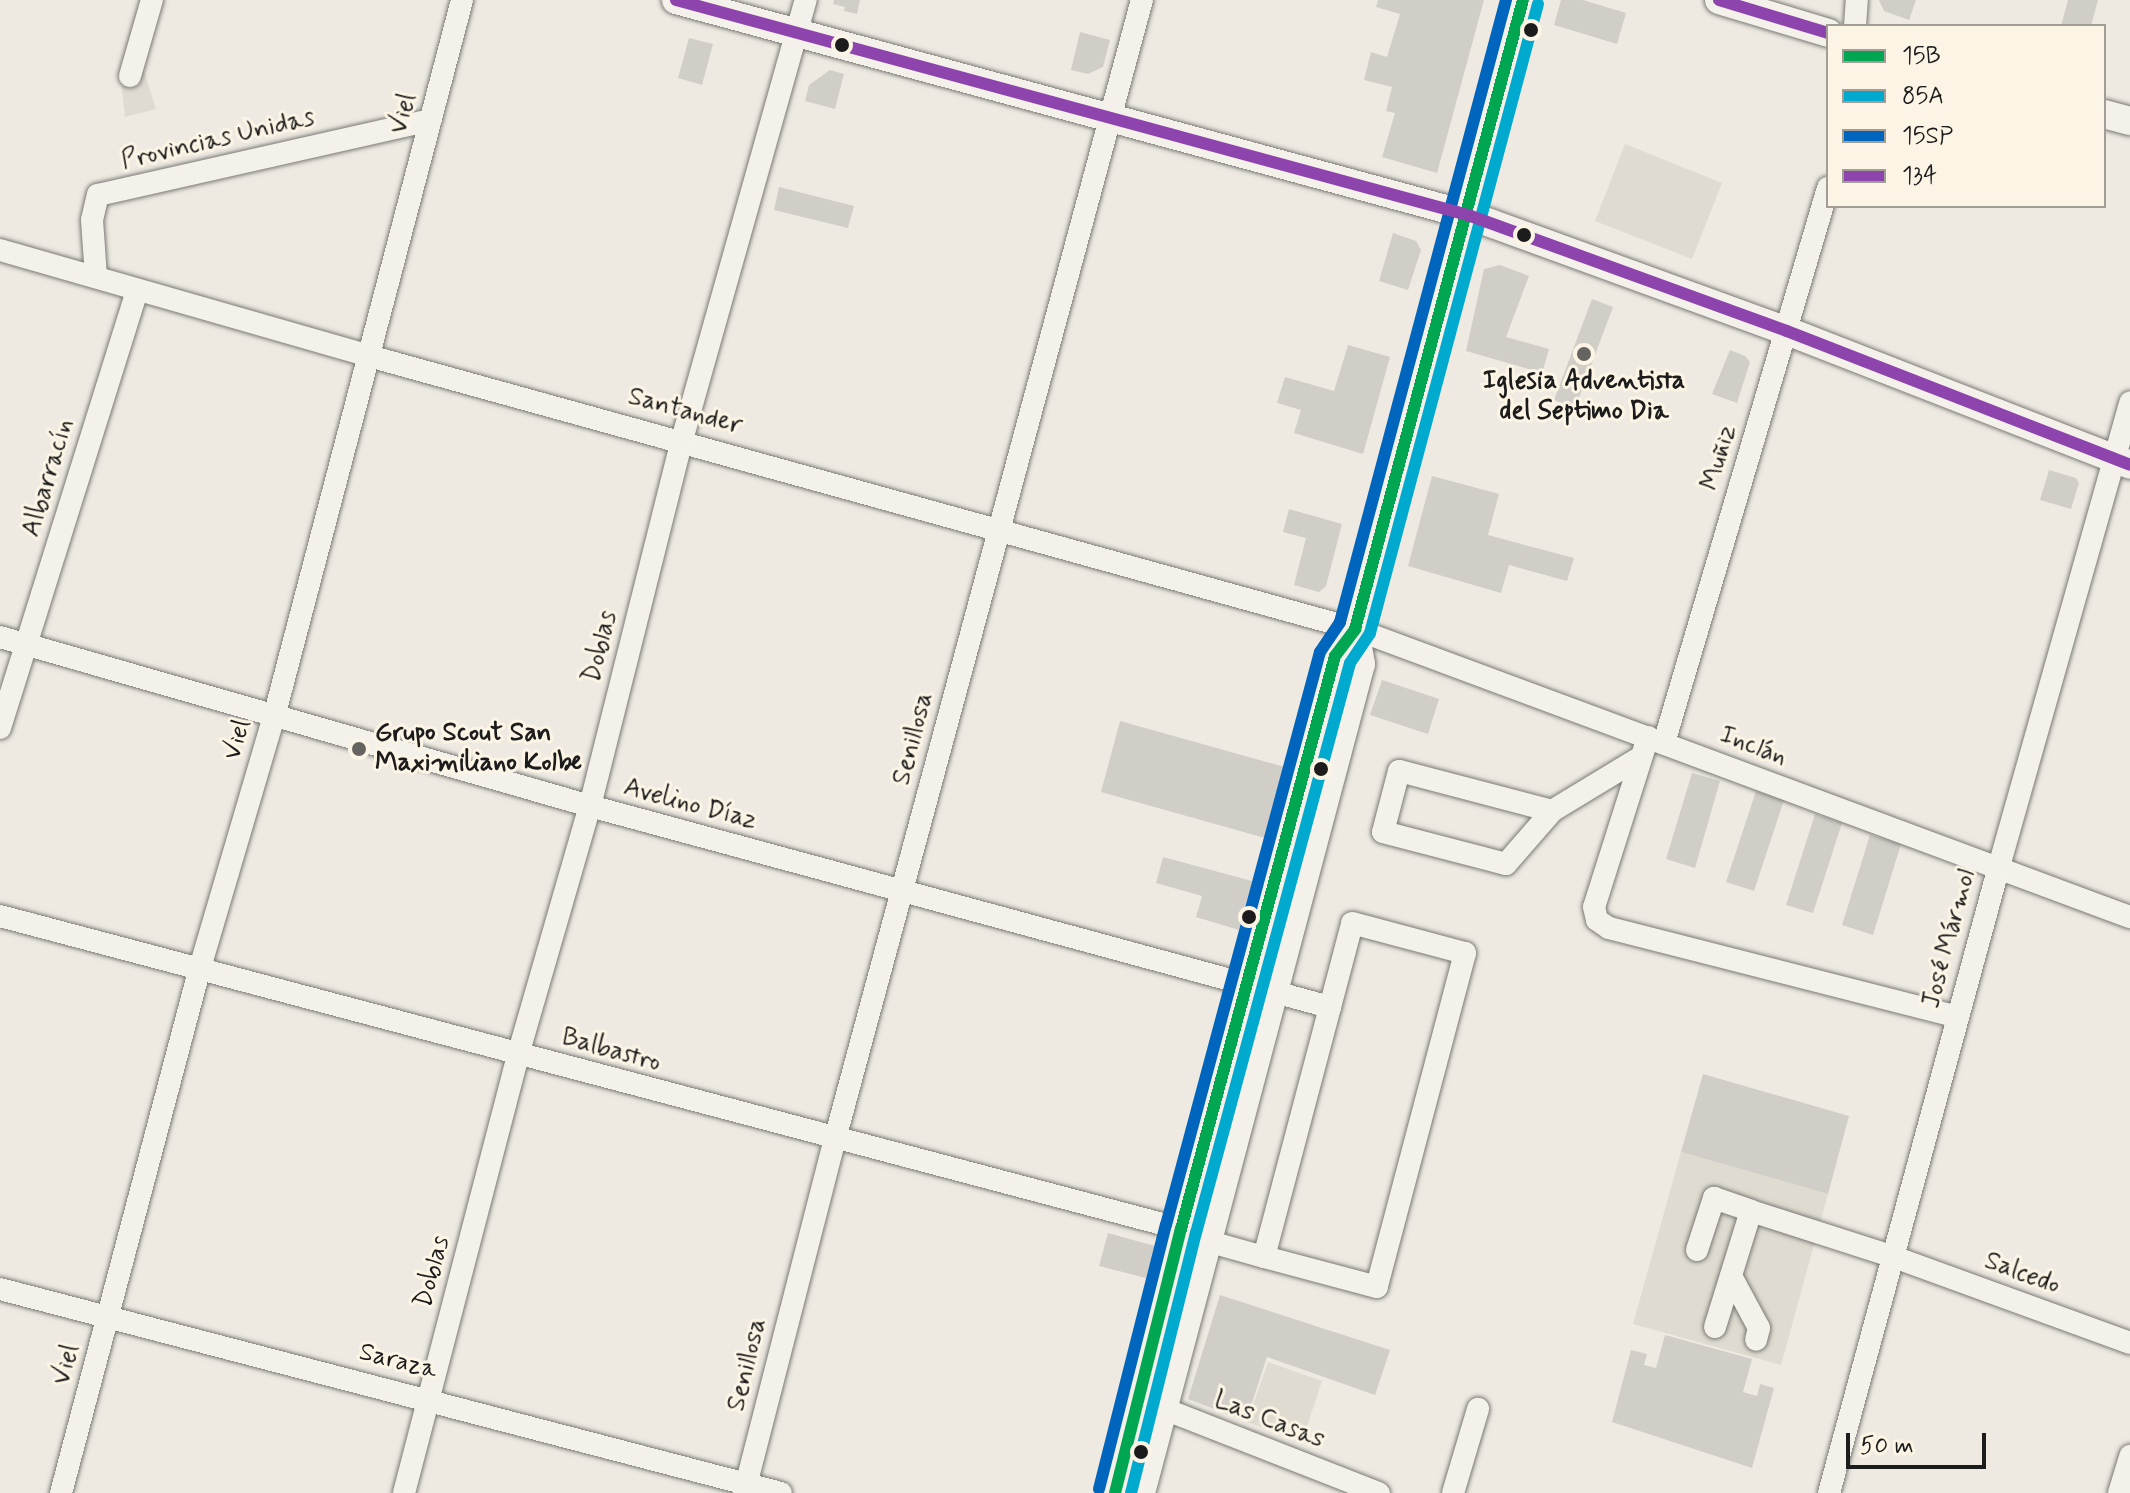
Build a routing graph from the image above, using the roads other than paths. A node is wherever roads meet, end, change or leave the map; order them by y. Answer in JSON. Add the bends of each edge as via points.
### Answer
{"nodes":[{"id":1,"x":152,"y":0,"type":"edge"},
{"id":2,"x":462,"y":0,"type":"edge"},
{"id":3,"x":676,"y":0,"type":"edge"},
{"id":4,"x":806,"y":0,"type":"edge"},
{"id":5,"x":1142,"y":0,"type":"edge"},
{"id":6,"x":1523,"y":0,"type":"edge"},
{"id":7,"x":1719,"y":0,"type":"edge"},
{"id":8,"x":1857,"y":0,"type":"edge"},
{"id":9,"x":1855,"y":24,"type":"edge"},
{"id":10,"x":1826,"y":32,"type":"edge"},
{"id":11,"x":797,"y":33,"type":"junction"},
{"id":12,"x":130,"y":76,"type":"dead end"},
{"id":13,"x":2106,"y":115,"type":"edge"},
{"id":14,"x":1110,"y":119,"type":"junction"},
{"id":15,"x":431,"y":120,"type":"junction"},
{"id":16,"x":2130,"y":121,"type":"edge"},
{"id":17,"x":1826,"y":195,"type":"edge"},
{"id":18,"x":1468,"y":215,"type":"junction"},
{"id":19,"x":0,"y":250,"type":"edge"},
{"id":20,"x":96,"y":277,"type":"junction"},
{"id":21,"x":137,"y":290,"type":"junction"},
{"id":22,"x":1787,"y":331,"type":"junction"},
{"id":23,"x":369,"y":356,"type":"junction"},
{"id":24,"x":2130,"y":402,"type":"edge"},
{"id":25,"x":682,"y":440,"type":"junction"},
{"id":26,"x":2122,"y":462,"type":"edge"},
{"id":27,"x":999,"y":529,"type":"junction"},
{"id":28,"x":1355,"y":629,"type":"junction"},
{"id":29,"x":0,"y":637,"type":"edge"},
{"id":30,"x":26,"y":645,"type":"junction"},
{"id":31,"x":275,"y":713,"type":"junction"},
{"id":32,"x":0,"y":728,"type":"edge"},
{"id":33,"x":1650,"y":746,"type":"junction"},
{"id":34,"x":590,"y":806,"type":"junction"},
{"id":35,"x":1552,"y":811,"type":"junction"},
{"id":36,"x":1998,"y":870,"type":"junction"},
{"id":37,"x":902,"y":892,"type":"junction"},
{"id":38,"x":0,"y":916,"type":"edge"},
{"id":39,"x":2130,"y":917,"type":"edge"},
{"id":40,"x":199,"y":971,"type":"junction"},
{"id":41,"x":1247,"y":985,"type":"junction"},
{"id":42,"x":1275,"y":993,"type":"junction"},
{"id":43,"x":1330,"y":1007,"type":"junction"},
{"id":44,"x":1958,"y":1017,"type":"junction"},
{"id":45,"x":518,"y":1055,"type":"junction"},
{"id":46,"x":835,"y":1139,"type":"junction"},
{"id":47,"x":1751,"y":1211,"type":"junction"},
{"id":48,"x":1181,"y":1229,"type":"junction"},
{"id":49,"x":1207,"y":1241,"type":"junction"},
{"id":50,"x":1697,"y":1250,"type":"dead end"},
{"id":51,"x":1264,"y":1257,"type":"junction"},
{"id":52,"x":1894,"y":1257,"type":"junction"},
{"id":53,"x":1731,"y":1276,"type":"junction"},
{"id":54,"x":0,"y":1289,"type":"edge"},
{"id":55,"x":110,"y":1317,"type":"junction"},
{"id":56,"x":1715,"y":1327,"type":"dead end"},
{"id":57,"x":1756,"y":1340,"type":"dead end"},
{"id":58,"x":2130,"y":1343,"type":"edge"},
{"id":59,"x":429,"y":1399,"type":"junction"},
{"id":60,"x":1151,"y":1404,"type":"junction"},
{"id":61,"x":1478,"y":1409,"type":"dead end"},
{"id":62,"x":2130,"y":1456,"type":"edge"},
{"id":63,"x":745,"y":1489,"type":"edge"},
{"id":64,"x":61,"y":1493,"type":"edge"},
{"id":65,"x":404,"y":1493,"type":"edge"},
{"id":66,"x":781,"y":1493,"type":"edge"},
{"id":67,"x":1115,"y":1493,"type":"edge"},
{"id":68,"x":1141,"y":1493,"type":"edge"},
{"id":69,"x":1379,"y":1493,"type":"edge"},
{"id":70,"x":1453,"y":1493,"type":"edge"},
{"id":71,"x":1829,"y":1493,"type":"edge"},
{"id":72,"x":2119,"y":1493,"type":"edge"}],
"edges":[{"from":1,"to":12,"type":"street"},
{"from":2,"to":15,"type":"street","name":"Viel"},
{"from":3,"to":11,"type":"main road"},
{"from":4,"to":11,"type":"street","name":"Doblas"},
{"from":5,"to":14,"type":"street","name":"Senillosa"},
{"from":6,"to":18,"type":"main road"},
{"from":7,"to":10,"type":"main road"},
{"from":8,"to":9,"type":"street"},
{"from":11,"to":14,"type":"main road"},
{"from":11,"to":25,"type":"street","name":"Doblas"},
{"from":13,"to":16,"type":"main road"},
{"from":14,"to":18,"type":"main road"},
{"from":14,"to":27,"type":"street","name":"Senillosa"},
{"from":15,"to":20,"type":"street","name":"Provincias Unidas","via":[[98,195],[92,220]]},
{"from":15,"to":23,"type":"street","name":"Viel"},
{"from":17,"to":22,"type":"street","name":"Muñiz"},
{"from":18,"to":22,"type":"main road"},
{"from":18,"to":28,"type":"main road"},
{"from":19,"to":20,"type":"street","name":"Santander"},
{"from":20,"to":21,"type":"street","name":"Santander"},
{"from":21,"to":23,"type":"street","name":"Santander"},
{"from":21,"to":30,"type":"street","name":"Albarracín"},
{"from":22,"to":26,"type":"main road"},
{"from":22,"to":33,"type":"street","name":"Muñiz"},
{"from":23,"to":25,"type":"street","name":"Santander"},
{"from":23,"to":31,"type":"street","name":"Viel"},
{"from":24,"to":26,"type":"street","name":"José Mármol"},
{"from":25,"to":27,"type":"street","name":"Santander"},
{"from":25,"to":34,"type":"street","name":"Doblas"},
{"from":26,"to":36,"type":"street","name":"José Mármol"},
{"from":27,"to":28,"type":"street","name":"Santander"},
{"from":27,"to":37,"type":"street","name":"Senillosa"},
{"from":28,"to":33,"type":"street","name":"Inclán"},
{"from":28,"to":41,"type":"main road","via":[[1335,656]]},
{"from":28,"to":42,"type":"main road","via":[[1361,664]]},
{"from":29,"to":30,"type":"street","name":"Avelino Díaz"},
{"from":30,"to":31,"type":"street","name":"Avelino Díaz"},
{"from":30,"to":32,"type":"street","name":"Albarracín"},
{"from":31,"to":34,"type":"street","name":"Avelino Díaz"},
{"from":31,"to":40,"type":"street","name":"Viel"},
{"from":33,"to":35,"type":"street"},
{"from":33,"to":36,"type":"street","name":"Inclán"},
{"from":33,"to":44,"type":"street","name":"Muñiz","via":[[1594,907],[1597,920],[1609,928]]},
{"from":34,"to":37,"type":"street","name":"Avelino Díaz"},
{"from":34,"to":45,"type":"street","name":"Doblas"},
{"from":35,"to":35,"type":"street","via":[[1506,864],[1383,832],[1399,771]]},
{"from":36,"to":39,"type":"street","name":"Inclán"},
{"from":36,"to":44,"type":"street","name":"José Mármol"},
{"from":37,"to":41,"type":"street","name":"Avelino Díaz"},
{"from":37,"to":46,"type":"street","name":"Senillosa"},
{"from":38,"to":40,"type":"street","name":"Balbastro"},
{"from":40,"to":45,"type":"street","name":"Balbastro"},
{"from":40,"to":55,"type":"street","name":"Viel"},
{"from":41,"to":42,"type":"street","name":"Avelino Díaz"},
{"from":41,"to":48,"type":"main road"},
{"from":42,"to":43,"type":"street","name":"Avelino Díaz"},
{"from":42,"to":49,"type":"main road"},
{"from":43,"to":51,"type":"street"},
{"from":43,"to":51,"type":"street","name":"Balbastro","via":[[1352,923],[1465,953],[1377,1287]]},
{"from":44,"to":52,"type":"street","name":"José Mármol"},
{"from":45,"to":46,"type":"street","name":"Balbastro"},
{"from":45,"to":59,"type":"street","name":"Doblas"},
{"from":46,"to":48,"type":"street","name":"Balbastro"},
{"from":46,"to":63,"type":"street","name":"Senillosa"},
{"from":47,"to":50,"type":"street","name":"Salcedo","via":[[1714,1198]]},
{"from":47,"to":52,"type":"street","name":"Salcedo"},
{"from":47,"to":53,"type":"street"},
{"from":48,"to":49,"type":"street","name":"Balbastro"},
{"from":48,"to":60,"type":"main road"},
{"from":49,"to":51,"type":"street","name":"Balbastro"},
{"from":49,"to":60,"type":"main road"},
{"from":52,"to":58,"type":"street","name":"Salcedo"},
{"from":52,"to":71,"type":"street","name":"José Mármol"},
{"from":53,"to":56,"type":"street"},
{"from":53,"to":57,"type":"street","via":[[1759,1328]]},
{"from":54,"to":55,"type":"street","name":"Saraza"},
{"from":55,"to":59,"type":"street","name":"Saraza"},
{"from":55,"to":64,"type":"street","name":"Viel"},
{"from":59,"to":63,"type":"street","name":"Saraza"},
{"from":59,"to":65,"type":"street","name":"Doblas"},
{"from":60,"to":67,"type":"main road"},
{"from":60,"to":68,"type":"main road"},
{"from":60,"to":69,"type":"street","name":"Las Casas"},
{"from":61,"to":70,"type":"street"},
{"from":62,"to":72,"type":"street"},
{"from":63,"to":66,"type":"street","name":"Saraza"}]}
